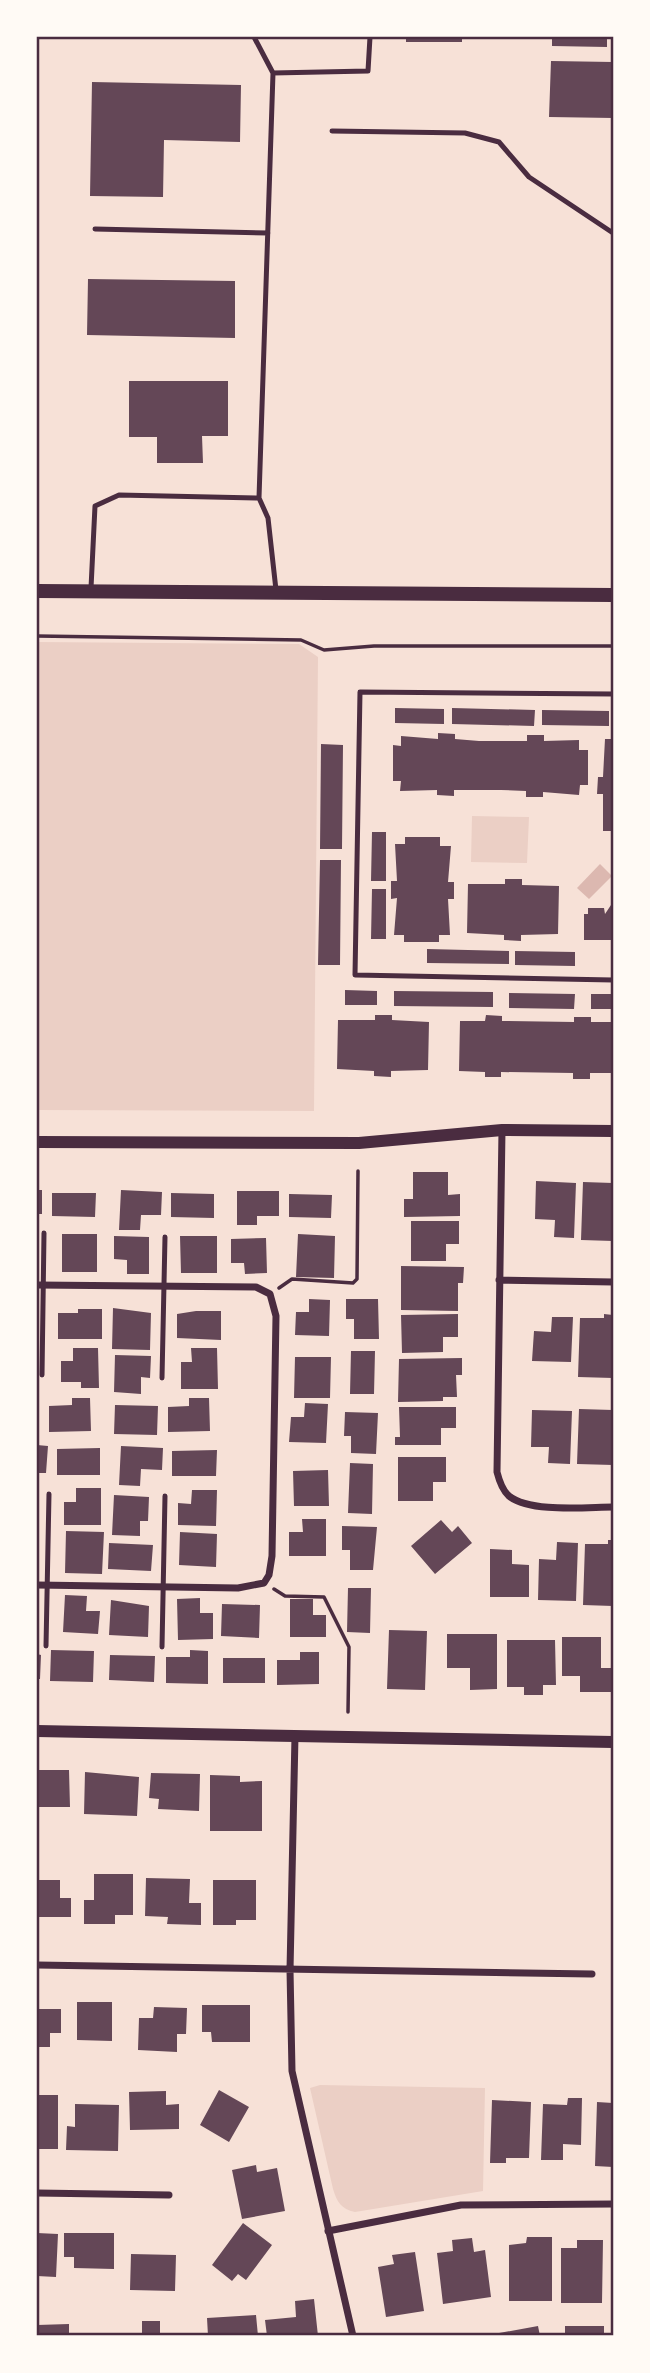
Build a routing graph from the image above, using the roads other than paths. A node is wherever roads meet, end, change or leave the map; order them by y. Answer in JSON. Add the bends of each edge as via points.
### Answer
{"nodes":[{"id":1,"x":254,"y":37,"type":"edge"},
{"id":2,"x":370,"y":37,"type":"edge"},
{"id":3,"x":273,"y":73,"type":"junction"},
{"id":4,"x":332,"y":131,"type":"dead end"},
{"id":5,"x":95,"y":229,"type":"dead end"},
{"id":6,"x":268,"y":233,"type":"junction"},
{"id":7,"x":613,"y":233,"type":"edge"},
{"id":8,"x":259,"y":498,"type":"junction"},
{"id":9,"x":37,"y":591,"type":"edge"},
{"id":10,"x":91,"y":592,"type":"junction"},
{"id":11,"x":276,"y":593,"type":"junction"},
{"id":12,"x":613,"y":595,"type":"edge"},
{"id":13,"x":613,"y":694,"type":"edge"},
{"id":14,"x":613,"y":980,"type":"edge"},
{"id":15,"x":502,"y":1130,"type":"junction"},
{"id":16,"x":613,"y":1131,"type":"edge"},
{"id":17,"x":37,"y":1142,"type":"edge"},
{"id":18,"x":44,"y":1233,"type":"dead end"},
{"id":19,"x":164,"y":1237,"type":"dead end"},
{"id":20,"x":499,"y":1280,"type":"junction"},
{"id":21,"x":613,"y":1282,"type":"edge"},
{"id":22,"x":40,"y":1285,"type":"edge"},
{"id":23,"x":164,"y":1286,"type":"junction"},
{"id":24,"x":42,"y":1375,"type":"dead end"},
{"id":25,"x":162,"y":1378,"type":"dead end"},
{"id":26,"x":49,"y":1494,"type":"dead end"},
{"id":27,"x":165,"y":1496,"type":"dead end"},
{"id":28,"x":613,"y":1507,"type":"edge"},
{"id":29,"x":37,"y":1585,"type":"edge"},
{"id":30,"x":48,"y":1585,"type":"junction"},
{"id":31,"x":162,"y":1587,"type":"junction"},
{"id":32,"x":46,"y":1646,"type":"dead end"},
{"id":33,"x":162,"y":1647,"type":"dead end"},
{"id":34,"x":37,"y":1731,"type":"edge"},
{"id":35,"x":295,"y":1736,"type":"junction"},
{"id":36,"x":613,"y":1742,"type":"edge"},
{"id":37,"x":37,"y":1965,"type":"edge"},
{"id":38,"x":290,"y":1970,"type":"junction"},
{"id":39,"x":592,"y":1974,"type":"dead end"},
{"id":40,"x":37,"y":2193,"type":"edge"},
{"id":41,"x":169,"y":2195,"type":"dead end"},
{"id":42,"x":613,"y":2204,"type":"edge"},
{"id":43,"x":328,"y":2231,"type":"junction"},
{"id":44,"x":353,"y":2336,"type":"edge"}],
"edges":[{"from":1,"to":3,"type":"lane"},
{"from":2,"to":3,"type":"lane","via":[[368,71]]},
{"from":3,"to":6,"type":"lane"},
{"from":4,"to":7,"type":"lane","via":[[465,133],[499,142],[529,177]]},
{"from":5,"to":6,"type":"lane"},
{"from":6,"to":8,"type":"lane"},
{"from":8,"to":10,"type":"lane","via":[[119,495],[95,506]]},
{"from":8,"to":11,"type":"lane","via":[[268,518]]},
{"from":9,"to":10,"type":"main road"},
{"from":10,"to":11,"type":"main road"},
{"from":11,"to":12,"type":"main road"},
{"from":13,"to":14,"type":"lane","via":[[360,692],[355,975]]},
{"from":15,"to":16,"type":"street"},
{"from":15,"to":17,"type":"street","via":[[359,1143]]},
{"from":15,"to":20,"type":"street"},
{"from":18,"to":22,"type":"lane"},
{"from":19,"to":23,"type":"lane"},
{"from":20,"to":21,"type":"street"},
{"from":20,"to":28,"type":"street","via":[[495,1459],[500,1484],[507,1495],[532,1505]]},
{"from":22,"to":23,"type":"street"},
{"from":22,"to":24,"type":"lane"},
{"from":23,"to":25,"type":"lane"},
{"from":23,"to":31,"type":"street","via":[[248,1286],[271,1294],[276,1316],[269,1575],[264,1583],[247,1588]]},
{"from":26,"to":30,"type":"lane"},
{"from":27,"to":31,"type":"lane"},
{"from":29,"to":30,"type":"street"},
{"from":30,"to":31,"type":"street"},
{"from":30,"to":32,"type":"lane"},
{"from":31,"to":33,"type":"lane"},
{"from":34,"to":35,"type":"street"},
{"from":35,"to":36,"type":"street"},
{"from":35,"to":38,"type":"street"},
{"from":37,"to":38,"type":"street"},
{"from":38,"to":39,"type":"street"},
{"from":38,"to":43,"type":"street","via":[[292,2071]]},
{"from":40,"to":41,"type":"street"},
{"from":42,"to":43,"type":"street","via":[[461,2205]]},
{"from":43,"to":44,"type":"street"}]}
